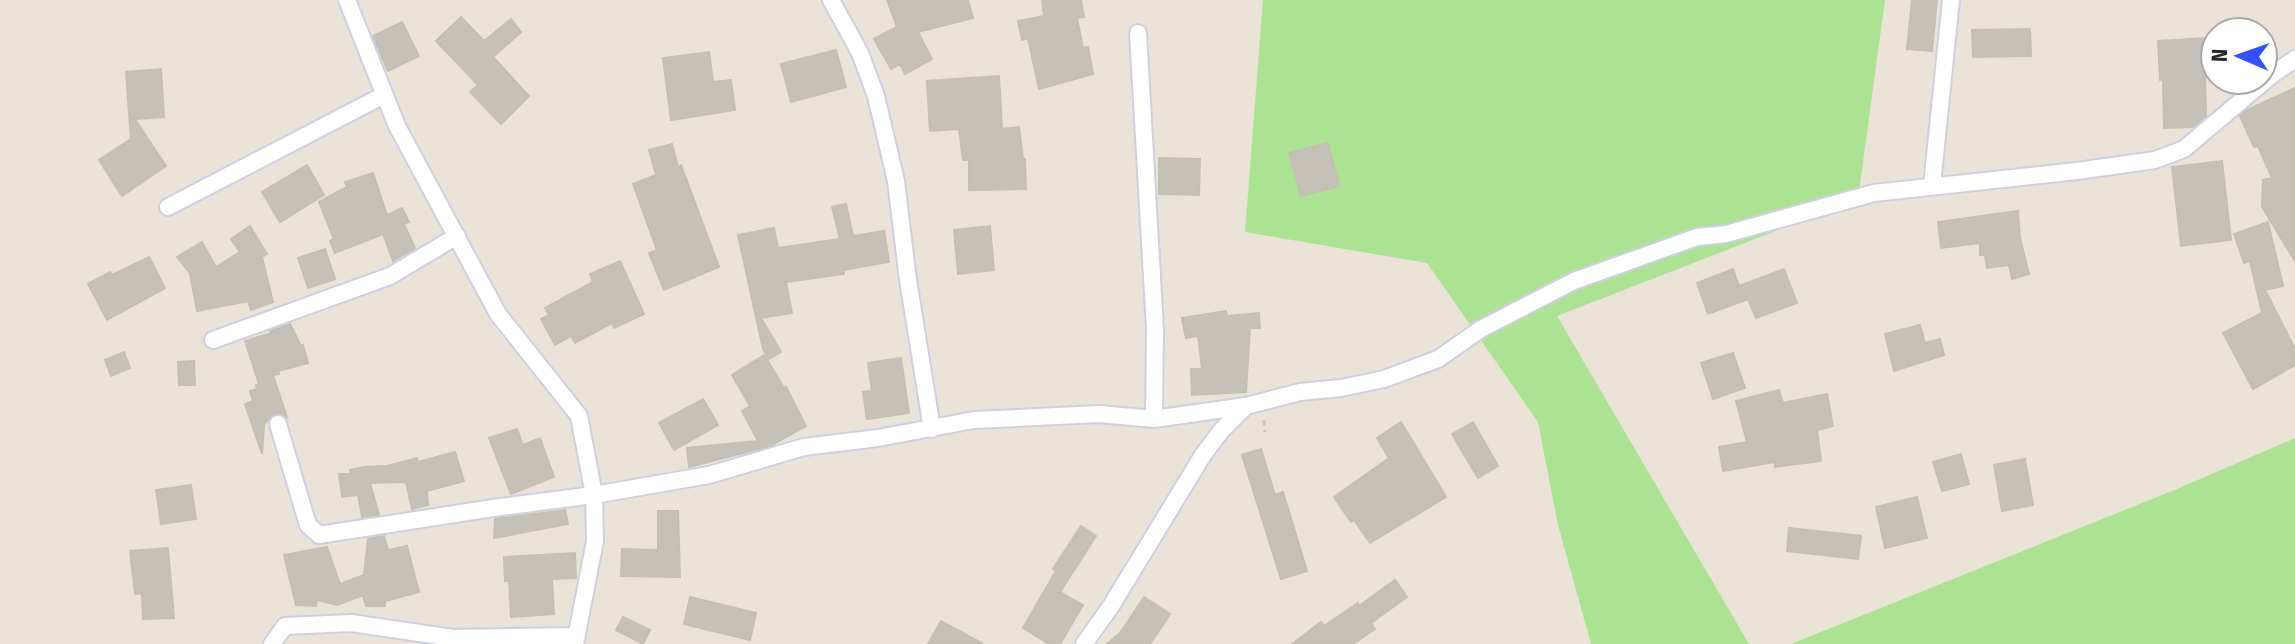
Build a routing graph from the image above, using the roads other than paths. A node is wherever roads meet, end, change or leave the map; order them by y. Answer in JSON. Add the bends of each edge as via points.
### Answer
{"nodes":[{"id":1,"x":347,"y":0,"type":"edge"},
{"id":2,"x":831,"y":0,"type":"edge"},
{"id":3,"x":1951,"y":0,"type":"edge"},
{"id":4,"x":1138,"y":33,"type":"dead end"},
{"id":5,"x":2295,"y":59,"type":"edge"},
{"id":6,"x":384,"y":95,"type":"junction"},
{"id":7,"x":1932,"y":185,"type":"junction"},
{"id":8,"x":168,"y":207,"type":"dead end"},
{"id":9,"x":457,"y":236,"type":"junction"},
{"id":10,"x":213,"y":340,"type":"dead end"},
{"id":11,"x":1246,"y":406,"type":"junction"},
{"id":12,"x":1154,"y":419,"type":"junction"},
{"id":13,"x":278,"y":424,"type":"dead end"},
{"id":14,"x":932,"y":429,"type":"junction"},
{"id":15,"x":594,"y":495,"type":"junction"},
{"id":16,"x":576,"y":640,"type":"edge"},
{"id":17,"x":272,"y":644,"type":"edge"},
{"id":18,"x":1084,"y":644,"type":"edge"}],
"edges":[{"from":1,"to":6,"type":"street"},
{"from":2,"to":14,"type":"street","via":[[876,96],[896,181]]},
{"from":3,"to":7,"type":"street"},
{"from":4,"to":12,"type":"street","via":[[1155,329]]},
{"from":5,"to":7,"type":"street","via":[[2169,157]]},
{"from":6,"to":8,"type":"street"},
{"from":6,"to":9,"type":"street"},
{"from":7,"to":11,"type":"street","via":[[1874,193],[1726,234],[1697,237],[1574,281],[1481,329],[1438,359],[1384,379]]},
{"from":9,"to":10,"type":"street","via":[[390,276]]},
{"from":9,"to":15,"type":"street","via":[[498,314],[579,416]]},
{"from":11,"to":12,"type":"street"},
{"from":11,"to":18,"type":"street","via":[[1203,455]]},
{"from":12,"to":14,"type":"street","via":[[1099,414],[974,420]]},
{"from":13,"to":15,"type":"street","via":[[308,525],[319,535]]},
{"from":14,"to":15,"type":"street","via":[[804,447],[709,475]]},
{"from":15,"to":16,"type":"street","via":[[595,541]]},
{"from":16,"to":17,"type":"street","via":[[453,638],[351,623],[285,626]]}]}
